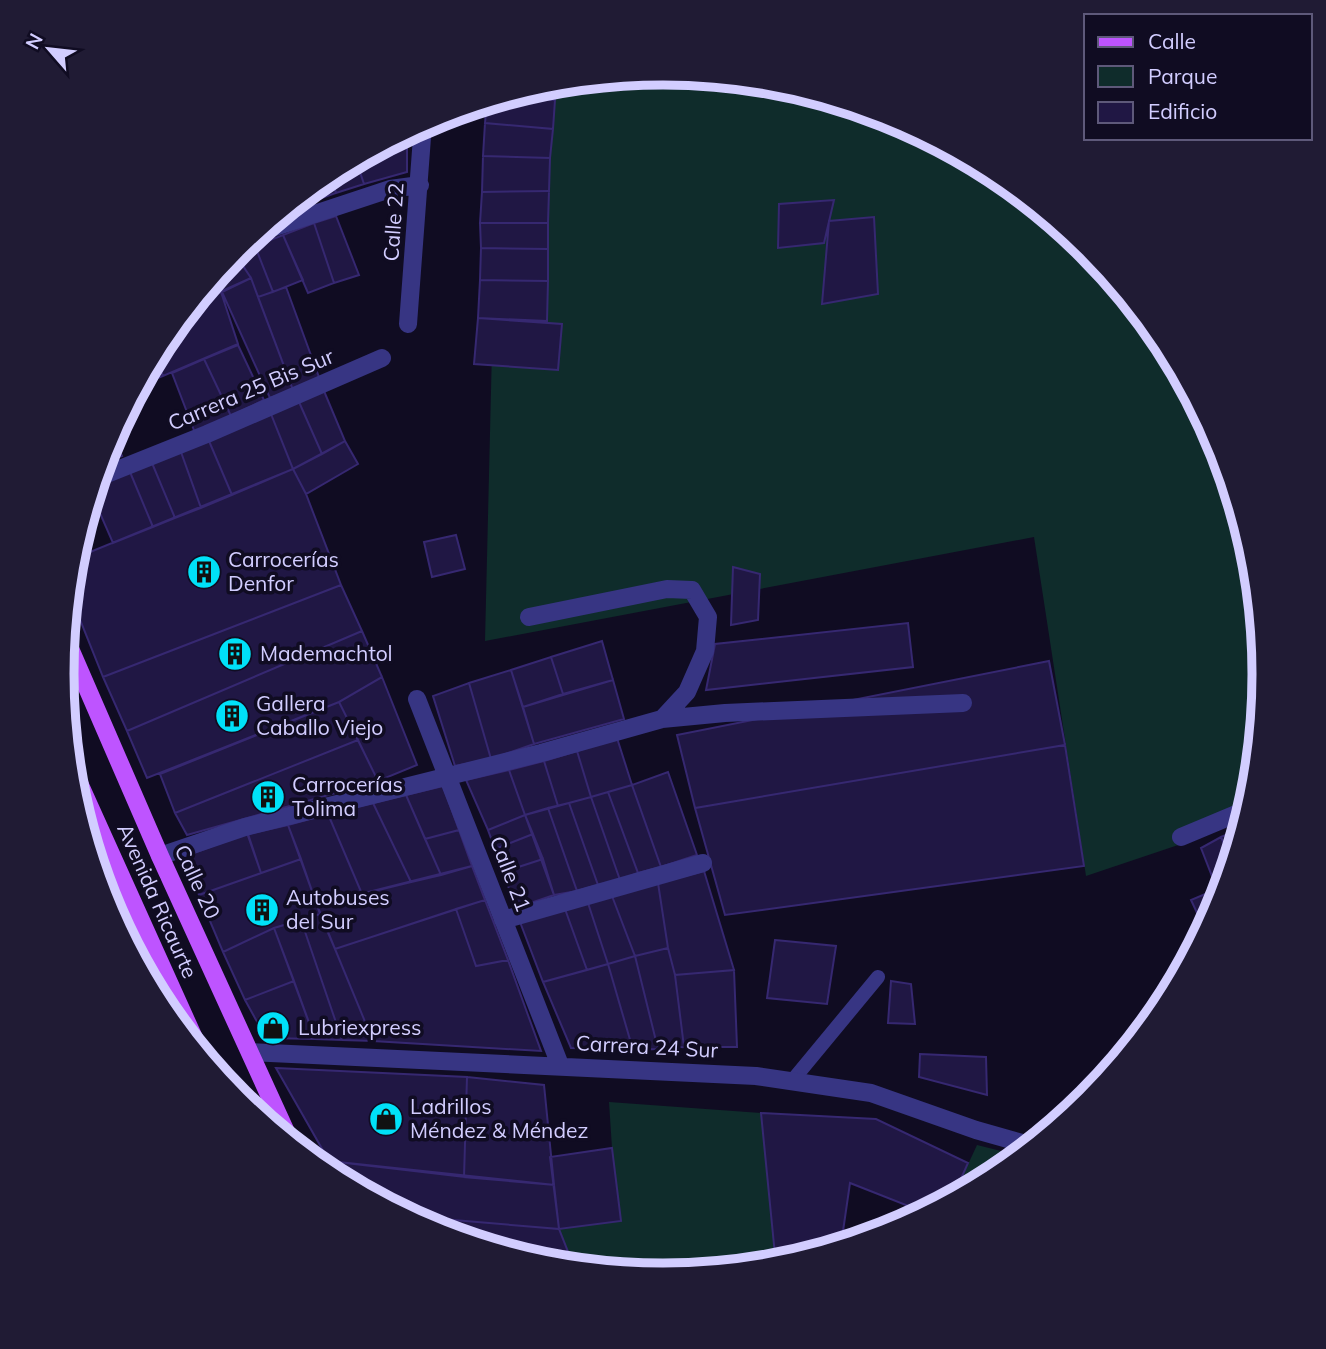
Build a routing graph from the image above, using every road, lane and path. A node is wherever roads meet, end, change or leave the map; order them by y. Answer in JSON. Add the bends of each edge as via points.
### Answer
{"nodes":[{"id":1,"x":422,"y":137,"type":"edge"},
{"id":2,"x":420,"y":185,"type":"junction"},
{"id":3,"x":282,"y":225,"type":"edge"},
{"id":4,"x":408,"y":324,"type":"dead end"},
{"id":5,"x":382,"y":358,"type":"dead end"},
{"id":6,"x":109,"y":473,"type":"edge"},
{"id":7,"x":528,"y":617,"type":"dead end"},
{"id":8,"x":74,"y":659,"type":"edge"},
{"id":9,"x":417,"y":699,"type":"dead end"},
{"id":10,"x":963,"y":703,"type":"dead end"},
{"id":11,"x":662,"y":719,"type":"junction"},
{"id":12,"x":447,"y":777,"type":"junction"},
{"id":13,"x":88,"y":804,"type":"edge"},
{"id":14,"x":1235,"y":814,"type":"edge"},
{"id":15,"x":1181,"y":837,"type":"dead end"},
{"id":16,"x":160,"y":856,"type":"junction"},
{"id":17,"x":704,"y":863,"type":"dead end"},
{"id":18,"x":503,"y":920,"type":"junction"},
{"id":19,"x":878,"y":977,"type":"dead end"},
{"id":20,"x":186,"y":1020,"type":"edge"},
{"id":21,"x":250,"y":1052,"type":"junction"},
{"id":22,"x":560,"y":1066,"type":"junction"},
{"id":23,"x":792,"y":1081,"type":"junction"},
{"id":24,"x":283,"y":1125,"type":"edge"},
{"id":25,"x":1021,"y":1143,"type":"edge"}],
"edges":[{"from":1,"to":2,"type":"street","name":"Calle 22"},
{"from":2,"to":3,"type":"street","via":[[390,189]]},
{"from":2,"to":4,"type":"street","name":"Calle 22"},
{"from":5,"to":6,"type":"street","name":"Carrera 25 Bis Sur"},
{"from":7,"to":11,"type":"street","via":[[667,589],[692,590],[708,617],[705,651],[687,692]]},
{"from":8,"to":16,"type":"main road","name":"Calle 20"},
{"from":9,"to":12,"type":"street","name":"Calle 21"},
{"from":10,"to":11,"type":"street"},
{"from":11,"to":12,"type":"street"},
{"from":12,"to":16,"type":"street","via":[[245,827]]},
{"from":12,"to":18,"type":"street","name":"Calle 21"},
{"from":13,"to":20,"type":"main road","name":"Avenida Ricaurte"},
{"from":14,"to":15,"type":"street"},
{"from":16,"to":21,"type":"main road","name":"Calle 20"},
{"from":17,"to":18,"type":"street"},
{"from":18,"to":22,"type":"street","name":"Calle 21"},
{"from":19,"to":23,"type":"lane"},
{"from":21,"to":22,"type":"street","name":"Carrera 24 Sur"},
{"from":21,"to":24,"type":"main road","name":"Calle 20"},
{"from":22,"to":23,"type":"street","name":"Carrera 24 Sur"},
{"from":23,"to":25,"type":"street","name":"Carrera 24 Sur","via":[[871,1093]]}]}
